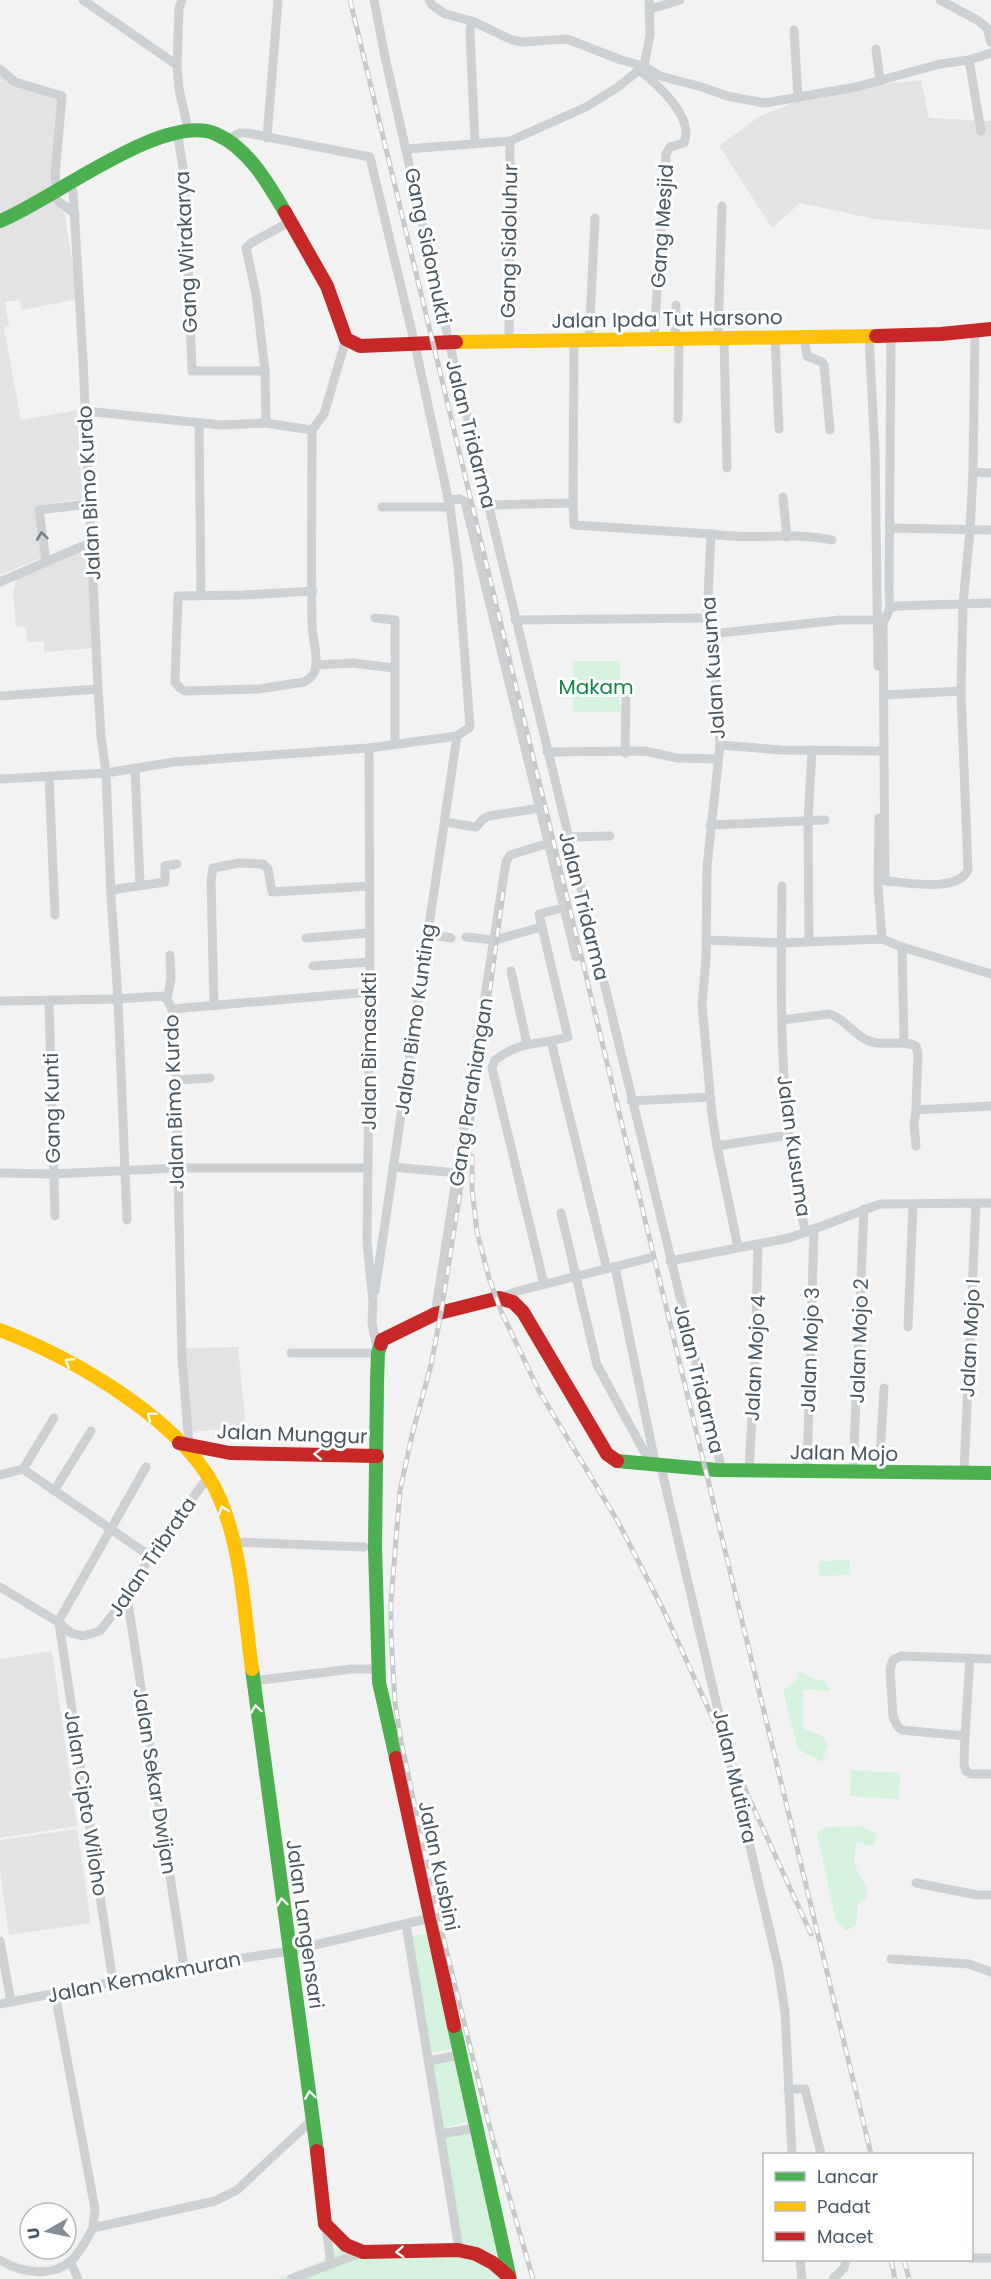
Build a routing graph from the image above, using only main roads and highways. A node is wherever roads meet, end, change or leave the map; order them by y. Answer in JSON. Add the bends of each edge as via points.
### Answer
{"nodes":[{"id":1,"x":0,"y":220,"type":"edge"},
{"id":2,"x":991,"y":329,"type":"edge"},
{"id":3,"x":0,"y":1330,"type":"edge"},
{"id":4,"x":184,"y":1444,"type":"junction"},
{"id":5,"x":376,"y":1456,"type":"junction"},
{"id":6,"x":697,"y":1469,"type":"joint"},
{"id":7,"x":991,"y":1473,"type":"edge"},
{"id":8,"x":509,"y":2278,"type":"edge"}],
"edges":[{"from":1,"to":2,"type":"main road","name":"Jalan Ipda Tut Harsono","via":[[183,130],[213,132],[238,147],[262,174],[324,280],[346,339],[360,345],[869,336]]},
{"from":4,"to":3,"type":"main road","one_way":true,"via":[[140,1408],[54,1352]]},
{"from":5,"to":4,"type":"main road","name":"Jalan Munggur","one_way":true,"via":[[230,1453]]},
{"from":8,"to":4,"type":"main road","name":"Jalan Langensari","one_way":true,"via":[[486,2258],[459,2249],[352,2249],[325,2224],[234,1542],[217,1492]]},
{"from":5,"to":6,"type":"main road","name":"Jalan Munggur","via":[[378,1353],[382,1340],[435,1314],[499,1298],[513,1302],[523,1312],[607,1454],[615,1461]]},
{"from":5,"to":8,"type":"main road","name":"Jalan Kusbini","via":[[377,1669]]},
{"from":6,"to":7,"type":"main road","name":"Jalan Mojo"}]}
